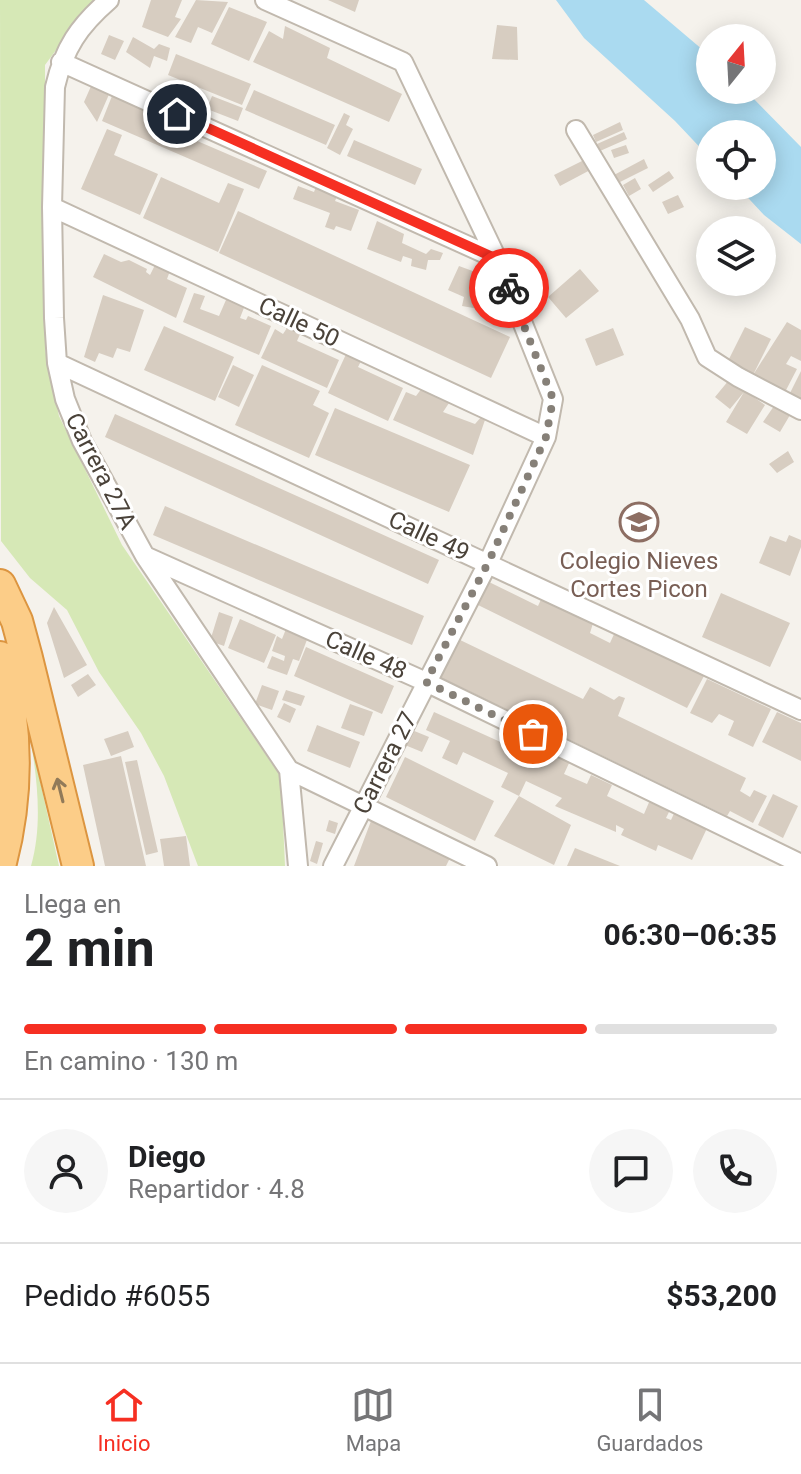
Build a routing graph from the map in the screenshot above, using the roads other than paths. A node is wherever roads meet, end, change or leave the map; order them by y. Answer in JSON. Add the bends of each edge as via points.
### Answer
{"nodes":[{"id":1,"x":109,"y":0,"type":"edge"},
{"id":2,"x":265,"y":0,"type":"edge"},
{"id":3,"x":61,"y":62,"type":"junction"},
{"id":4,"x":576,"y":130,"type":"dead end"},
{"id":5,"x":52,"y":207,"type":"junction"},
{"id":6,"x":497,"y":259,"type":"junction"},
{"id":7,"x":57,"y":363,"type":"junction"},
{"id":8,"x":801,"y":410,"type":"edge"},
{"id":9,"x":546,"y":437,"type":"junction"},
{"id":10,"x":145,"y":556,"type":"junction"},
{"id":11,"x":488,"y":563,"type":"junction"},
{"id":12,"x":0,"y":585,"type":"edge"},
{"id":13,"x":0,"y":657,"type":"edge"},
{"id":14,"x":426,"y":682,"type":"junction"},
{"id":15,"x":801,"y":710,"type":"edge"},
{"id":16,"x":289,"y":770,"type":"junction"},
{"id":17,"x":363,"y":807,"type":"junction"},
{"id":18,"x":801,"y":864,"type":"edge"},
{"id":19,"x":0,"y":866,"type":"edge"},
{"id":20,"x":78,"y":866,"type":"edge"},
{"id":21,"x":298,"y":866,"type":"edge"},
{"id":22,"x":333,"y":866,"type":"edge"},
{"id":23,"x":487,"y":866,"type":"edge"}],
"edges":[{"from":1,"to":3,"type":"street","name":"Carrera 27A","via":[[74,37]]},
{"from":2,"to":6,"type":"street","via":[[403,62]]},
{"from":3,"to":5,"type":"street","name":"Carrera 27A","via":[[55,87]]},
{"from":3,"to":6,"type":"street"},
{"from":4,"to":8,"type":"street","via":[[690,319],[707,357]]},
{"from":5,"to":7,"type":"street","name":"Carrera 27A"},
{"from":5,"to":9,"type":"street","name":"Calle 50"},
{"from":6,"to":9,"type":"street","name":"Carrera 27","via":[[553,399]]},
{"from":7,"to":10,"type":"street","name":"Carrera 27A","via":[[82,441]]},
{"from":7,"to":11,"type":"street","name":"Calle 49"},
{"from":9,"to":11,"type":"street","name":"Carrera 27"},
{"from":10,"to":14,"type":"street","name":"Calle 48"},
{"from":10,"to":16,"type":"street","name":"Carrera 27A"},
{"from":11,"to":14,"type":"street","name":"Carrera 27"},
{"from":11,"to":15,"type":"street","name":"Calle 49"},
{"from":20,"to":12,"type":"highway","one_way":true,"via":[[20,633]]},
{"from":13,"to":19,"type":"highway","via":[[15,741],[14,789]]},
{"from":14,"to":17,"type":"street","name":"Carrera 27"},
{"from":14,"to":18,"type":"street","name":"Calle 48"},
{"from":16,"to":17,"type":"street"},
{"from":16,"to":21,"type":"street","name":"Carrera 27A"},
{"from":17,"to":22,"type":"street","name":"Carrera 27"},
{"from":17,"to":23,"type":"street"}]}
